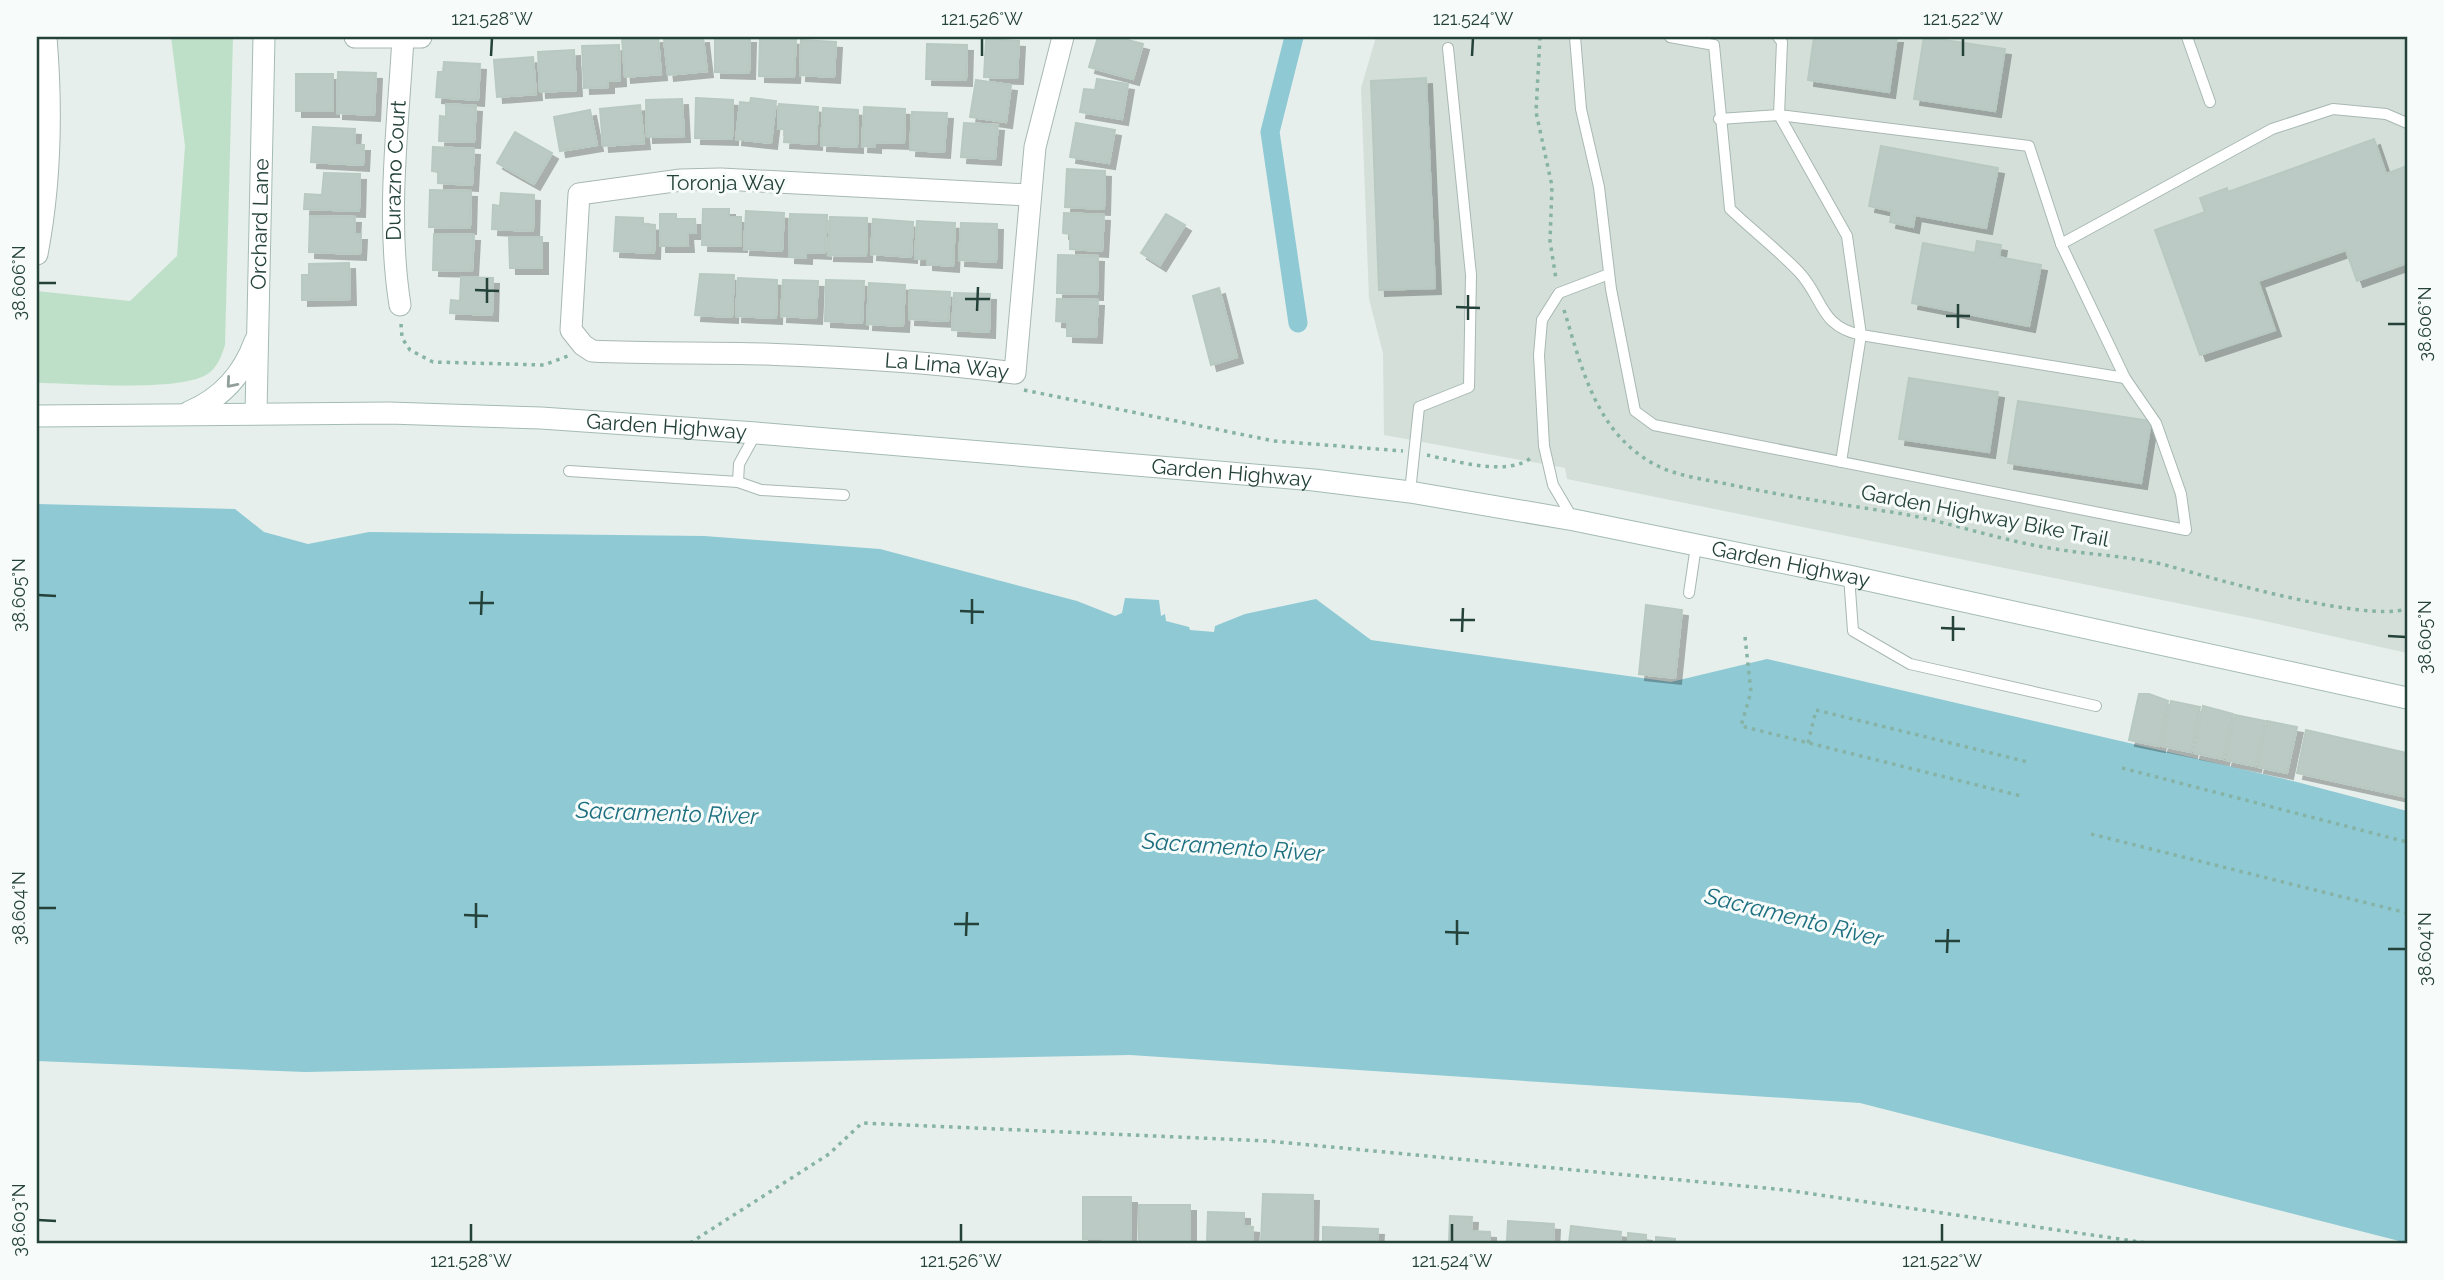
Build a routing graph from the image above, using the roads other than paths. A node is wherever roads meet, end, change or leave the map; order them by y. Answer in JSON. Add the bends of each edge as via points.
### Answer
{"nodes":[{"id":1,"x":46,"y":37,"type":"edge"},
{"id":2,"x":264,"y":37,"type":"edge"},
{"id":3,"x":355,"y":37,"type":"edge"},
{"id":4,"x":421,"y":37,"type":"edge"},
{"id":5,"x":1063,"y":37,"type":"edge"},
{"id":6,"x":1575,"y":37,"type":"edge"},
{"id":7,"x":1670,"y":37,"type":"edge"},
{"id":8,"x":1795,"y":37,"type":"edge"},
{"id":9,"x":2187,"y":37,"type":"edge"},
{"id":10,"x":403,"y":38,"type":"edge"},
{"id":11,"x":1780,"y":39,"type":"edge"},
{"id":12,"x":1448,"y":48,"type":"dead end"},
{"id":13,"x":2210,"y":102,"type":"dead end"},
{"id":14,"x":1779,"y":114,"type":"junction"},
{"id":15,"x":1719,"y":119,"type":"junction"},
{"id":16,"x":2407,"y":122,"type":"edge"},
{"id":17,"x":44,"y":149,"type":"edge"},
{"id":18,"x":1029,"y":195,"type":"junction"},
{"id":19,"x":2060,"y":244,"type":"junction"},
{"id":20,"x":37,"y":254,"type":"edge"},
{"id":21,"x":1609,"y":274,"type":"junction"},
{"id":22,"x":400,"y":304,"type":"dead end"},
{"id":23,"x":258,"y":333,"type":"junction"},
{"id":24,"x":1861,"y":335,"type":"junction"},
{"id":25,"x":577,"y":350,"type":"joint"},
{"id":26,"x":2125,"y":378,"type":"junction"},
{"id":27,"x":256,"y":413,"type":"junction"},
{"id":28,"x":183,"y":414,"type":"junction"},
{"id":29,"x":37,"y":416,"type":"edge"},
{"id":30,"x":756,"y":433,"type":"junction"},
{"id":31,"x":1841,"y":462,"type":"junction"},
{"id":32,"x":569,"y":471,"type":"dead end"},
{"id":33,"x":738,"y":482,"type":"junction"},
{"id":34,"x":1410,"y":492,"type":"junction"},
{"id":35,"x":844,"y":495,"type":"dead end"},
{"id":36,"x":1574,"y":520,"type":"junction"},
{"id":37,"x":1696,"y":546,"type":"junction"},
{"id":38,"x":1849,"y":576,"type":"junction"},
{"id":39,"x":1689,"y":593,"type":"dead end"},
{"id":40,"x":2407,"y":698,"type":"edge"},
{"id":41,"x":2096,"y":706,"type":"dead end"}],
"edges":[{"from":1,"to":17,"type":"street"},
{"from":2,"to":23,"type":"street","name":"Orchard Lane"},
{"from":3,"to":10,"type":"street"},
{"from":4,"to":10,"type":"street"},
{"from":5,"to":18,"type":"street","name":"La Lima Way","via":[[1035,147]]},
{"from":6,"to":21,"type":"lane","via":[[1581,109],[1600,187]]},
{"from":7,"to":15,"type":"lane","via":[[1714,45]]},
{"from":8,"to":11,"type":"lane"},
{"from":9,"to":13,"type":"lane"},
{"from":10,"to":22,"type":"street","name":"Durazno Court","via":[[393,225]]},
{"from":11,"to":14,"type":"lane"},
{"from":12,"to":34,"type":"lane","via":[[1471,275],[1469,387],[1419,407]]},
{"from":14,"to":15,"type":"lane"},
{"from":14,"to":19,"type":"lane","via":[[2029,146]]},
{"from":14,"to":24,"type":"lane","via":[[1847,236]]},
{"from":15,"to":24,"type":"lane","via":[[1730,209],[1798,271],[1823,314],[1842,331]]},
{"from":16,"to":19,"type":"lane","via":[[2386,114],[2333,109],[2272,129]]},
{"from":17,"to":20,"type":"street"},
{"from":18,"to":25,"type":"street","name":"Toronja Way","via":[[721,179],[579,194],[571,330]]},
{"from":18,"to":25,"type":"street","name":"La Lima Way","via":[[1015,373],[764,354]]},
{"from":19,"to":26,"type":"lane"},
{"from":21,"to":31,"type":"lane","via":[[1635,411],[1654,425]]},
{"from":21,"to":36,"type":"lane","via":[[1559,293],[1542,320],[1539,355],[1544,446],[1553,485]]},
{"from":23,"to":27,"type":"street","name":"Orchard Lane"},
{"from":23,"to":28,"type":"street","one_way":true,"via":[[239,374],[221,395]]},
{"from":24,"to":26,"type":"lane"},
{"from":24,"to":31,"type":"lane"},
{"from":26,"to":31,"type":"lane","via":[[2156,423],[2181,494],[2186,530]]},
{"from":27,"to":28,"type":"street","name":"Garden Highway"},
{"from":27,"to":30,"type":"street","name":"Garden Highway","via":[[541,418]]},
{"from":28,"to":29,"type":"street","name":"Garden Highway"},
{"from":30,"to":33,"type":"lane","via":[[739,464]]},
{"from":30,"to":34,"type":"street","name":"Garden Highway","via":[[1291,477]]},
{"from":32,"to":33,"type":"lane"},
{"from":33,"to":35,"type":"lane","via":[[761,490]]},
{"from":34,"to":36,"type":"street","name":"Garden Highway"},
{"from":36,"to":37,"type":"street","name":"Garden Highway"},
{"from":37,"to":38,"type":"street","name":"Garden Highway"},
{"from":37,"to":39,"type":"lane"},
{"from":38,"to":40,"type":"street","name":"Garden Highway"},
{"from":38,"to":41,"type":"lane","via":[[1853,631],[1910,664]]}]}
